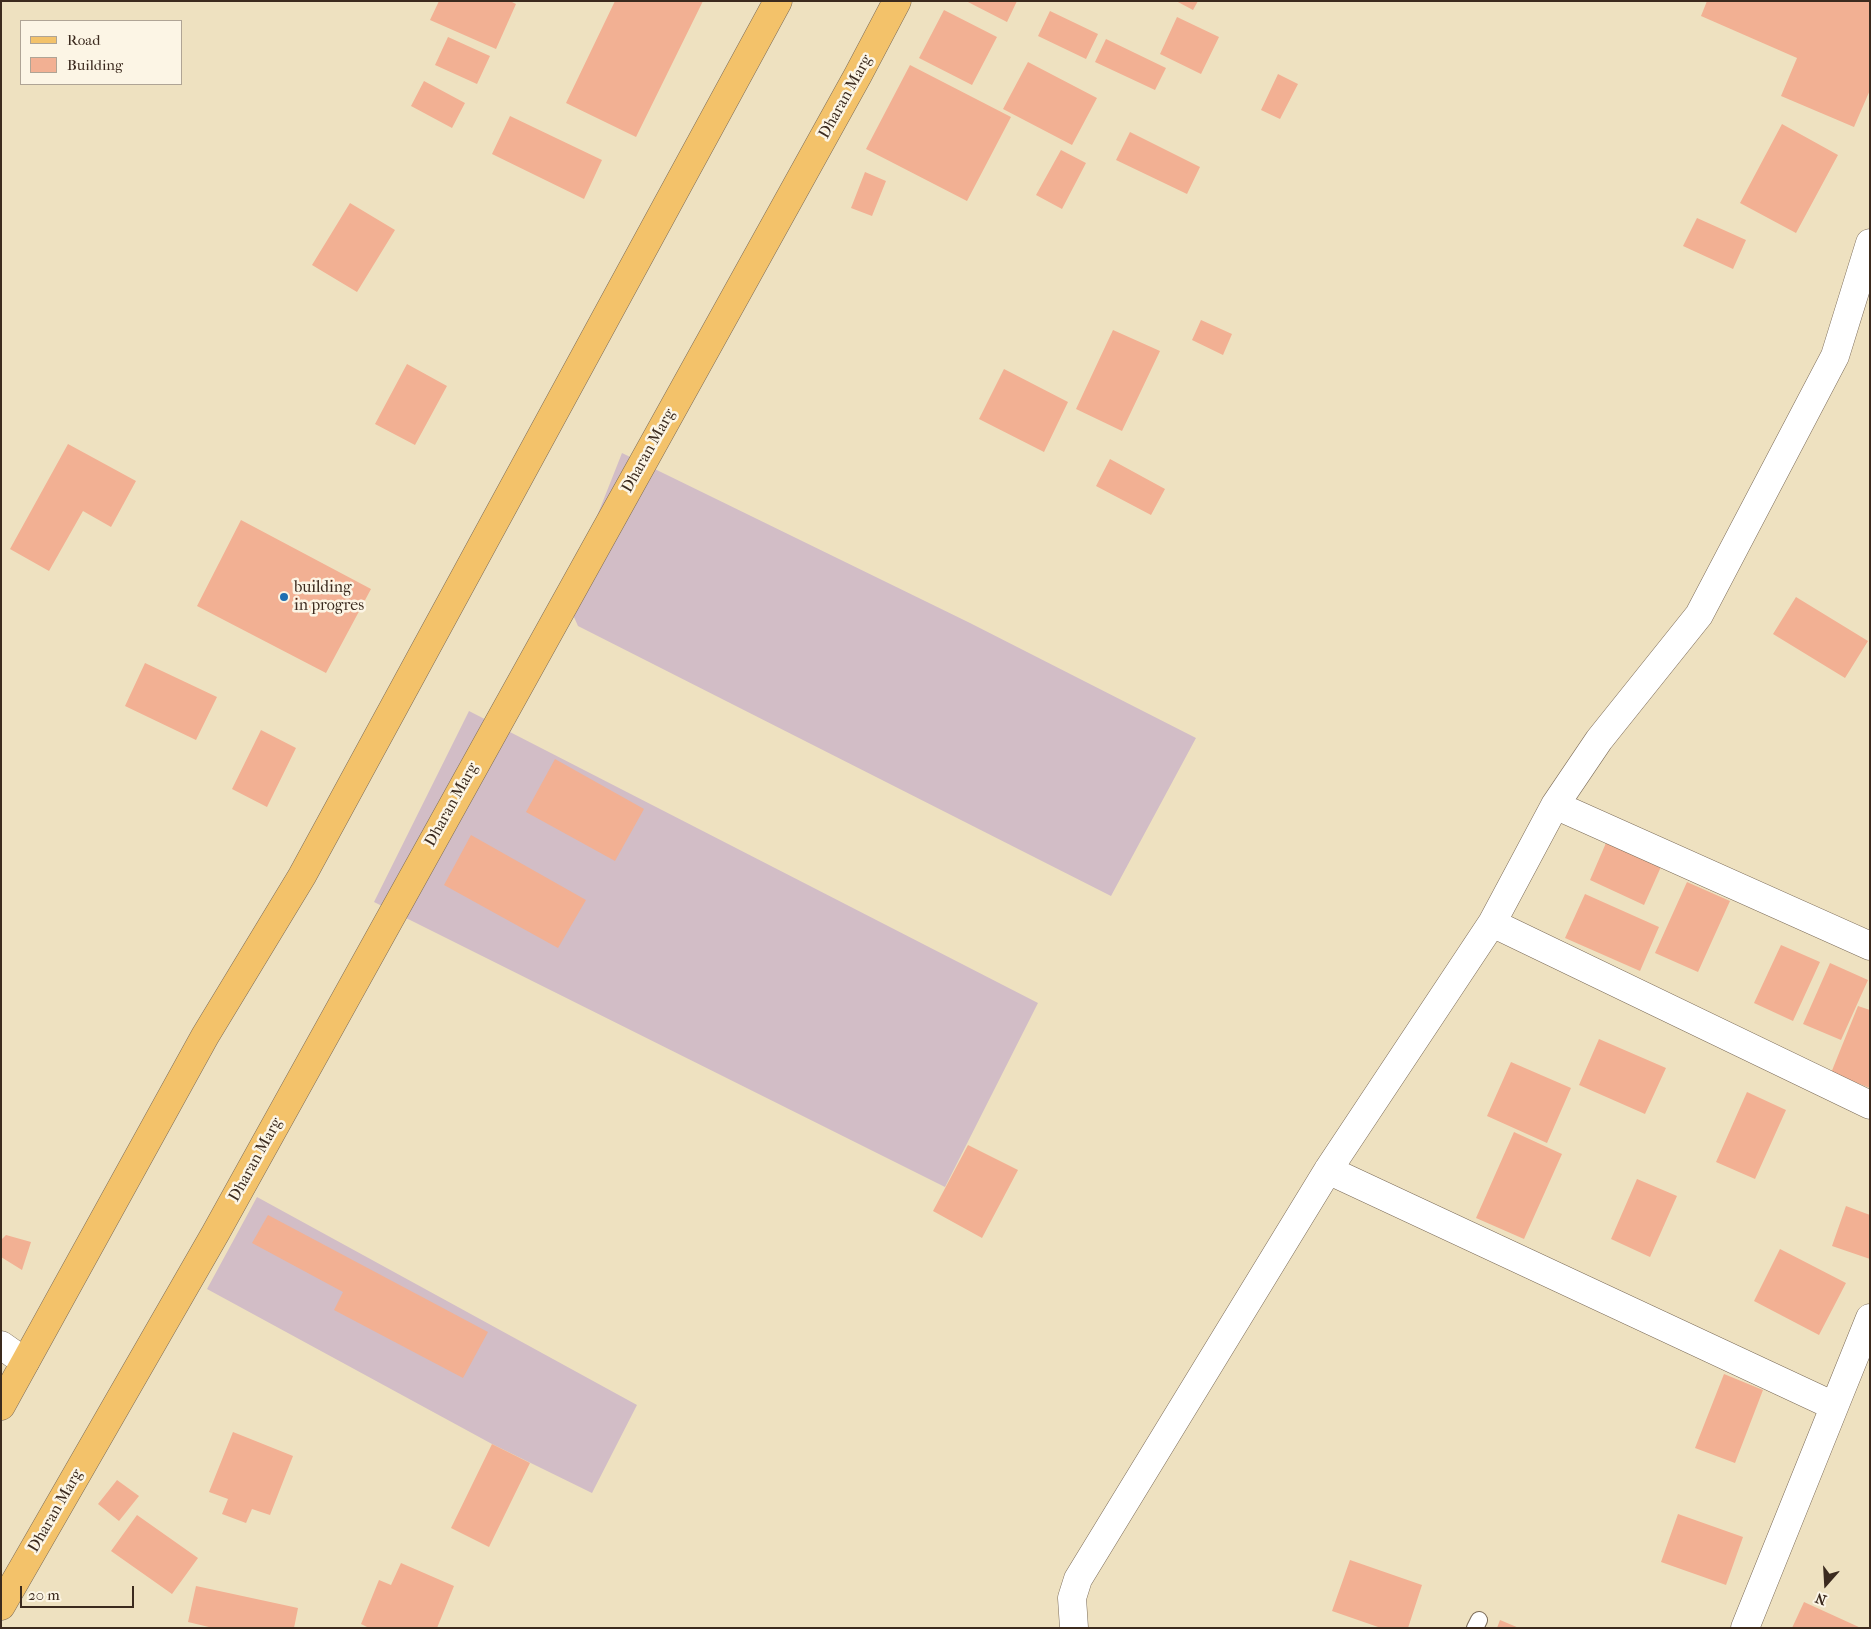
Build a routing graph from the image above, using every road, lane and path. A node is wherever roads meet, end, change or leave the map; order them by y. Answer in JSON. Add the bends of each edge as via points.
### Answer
{"nodes":[{"id":1,"x":778,"y":1,"type":"edge"},
{"id":2,"x":897,"y":1,"type":"edge"},
{"id":3,"x":1870,"y":243,"type":"edge"},
{"id":4,"x":1555,"y":805,"type":"junction"},
{"id":5,"x":1492,"y":923,"type":"junction"},
{"id":6,"x":1870,"y":946,"type":"edge"},
{"id":7,"x":1870,"y":1104,"type":"edge"},
{"id":8,"x":1328,"y":1170,"type":"junction"},
{"id":9,"x":1870,"y":1318,"type":"edge"},
{"id":10,"x":1,"y":1346,"type":"edge"},
{"id":11,"x":26,"y":1362,"type":"junction"},
{"id":12,"x":1,"y":1406,"type":"edge"},
{"id":13,"x":1834,"y":1406,"type":"junction"},
{"id":14,"x":1,"y":1606,"type":"edge"},
{"id":15,"x":1074,"y":1628,"type":"edge"},
{"id":16,"x":1744,"y":1628,"type":"edge"}],
"edges":[{"from":1,"to":11,"type":"main road","via":[[302,876],[205,1036]]},
{"from":2,"to":14,"type":"main road","name":"Dharan Marg","via":[[854,84],[215,1234]]},
{"from":3,"to":4,"type":"street","via":[[1835,356],[1699,615],[1598,740]]},
{"from":4,"to":5,"type":"street"},
{"from":4,"to":6,"type":"street"},
{"from":5,"to":7,"type":"street"},
{"from":5,"to":8,"type":"street"},
{"from":8,"to":13,"type":"street"},
{"from":8,"to":15,"type":"street","via":[[1078,1580],[1072,1598]]},
{"from":9,"to":13,"type":"street"},
{"from":10,"to":11,"type":"street"},
{"from":11,"to":12,"type":"main road"},
{"from":13,"to":16,"type":"street"}]}
